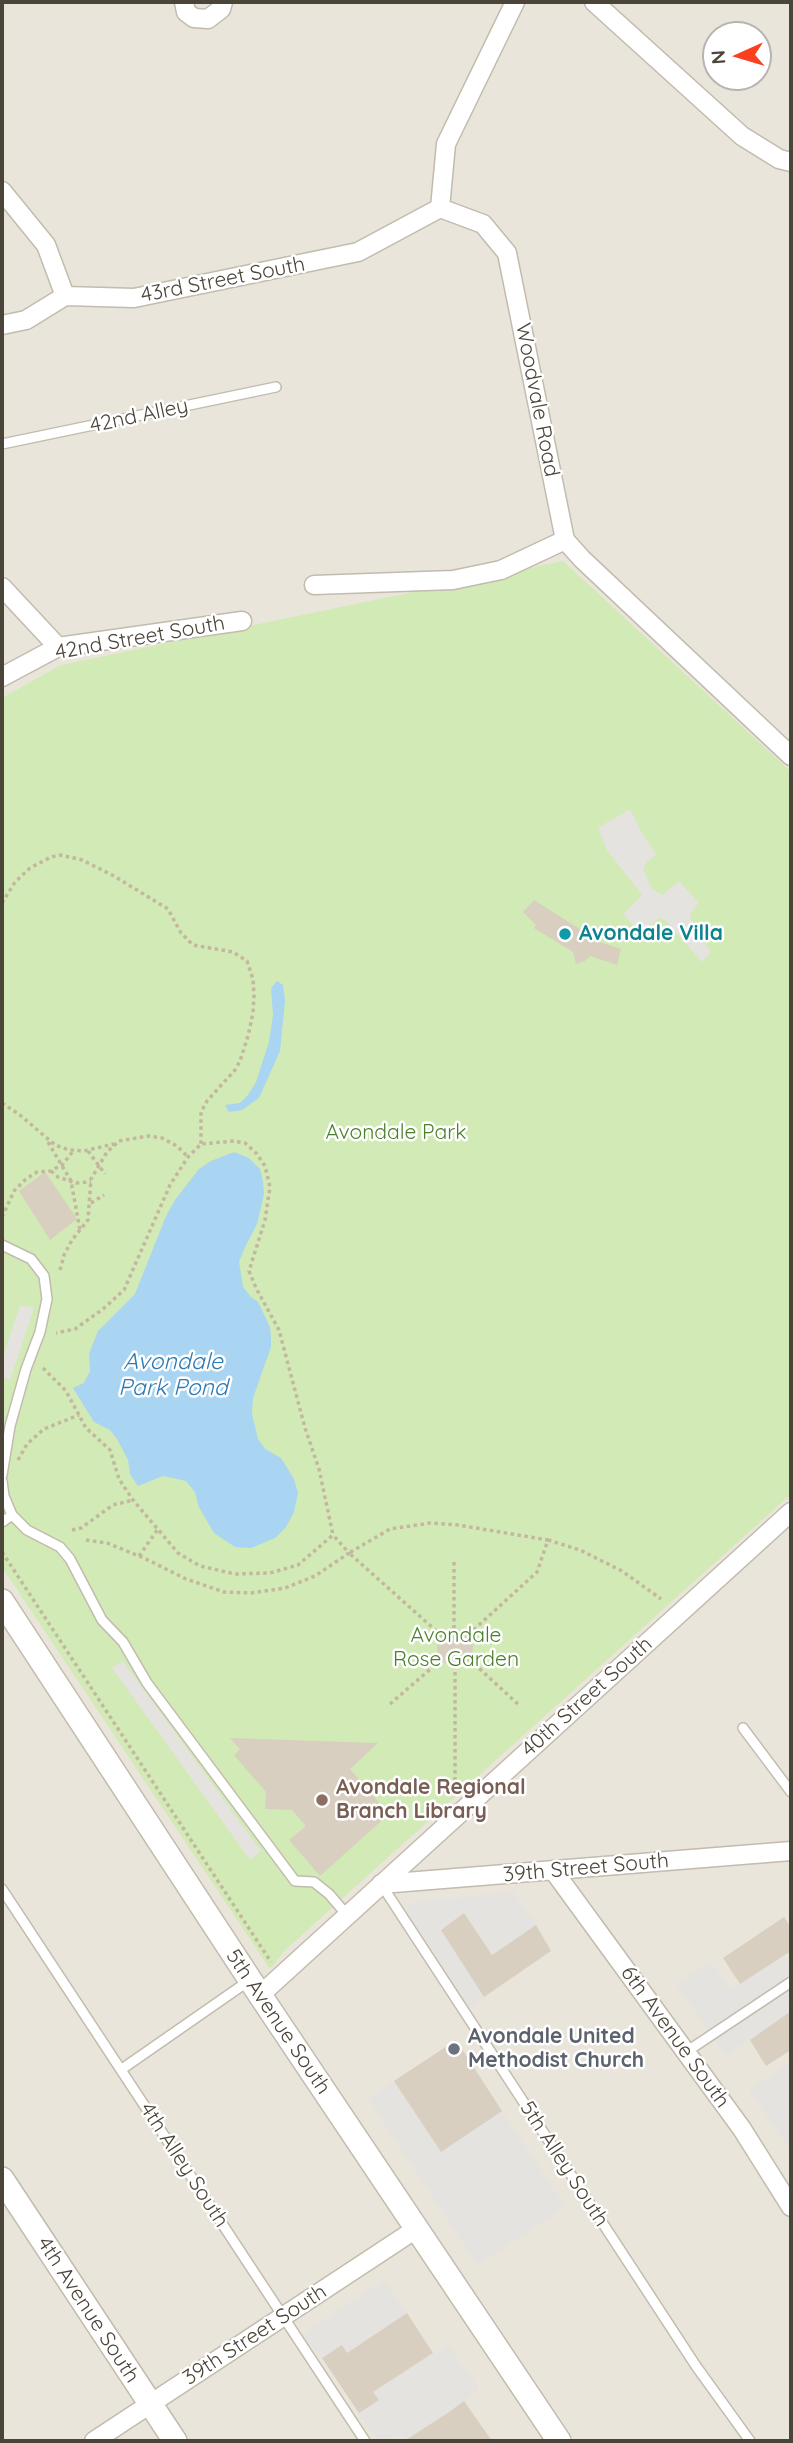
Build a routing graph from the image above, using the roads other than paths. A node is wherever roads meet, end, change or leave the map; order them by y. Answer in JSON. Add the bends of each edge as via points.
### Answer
{"nodes":[{"id":1,"x":184,"y":2,"type":"edge"},
{"id":2,"x":223,"y":2,"type":"edge"},
{"id":3,"x":515,"y":2,"type":"edge"},
{"id":4,"x":594,"y":2,"type":"edge"},
{"id":5,"x":791,"y":162,"type":"edge"},
{"id":6,"x":2,"y":191,"type":"edge"},
{"id":7,"x":440,"y":208,"type":"junction"},
{"id":8,"x":65,"y":296,"type":"junction"},
{"id":9,"x":2,"y":325,"type":"edge"},
{"id":10,"x":276,"y":387,"type":"dead end"},
{"id":11,"x":2,"y":444,"type":"edge"},
{"id":12,"x":565,"y":540,"type":"junction"},
{"id":13,"x":314,"y":585,"type":"dead end"},
{"id":14,"x":2,"y":587,"type":"edge"},
{"id":15,"x":242,"y":621,"type":"dead end"},
{"id":16,"x":58,"y":648,"type":"junction"},
{"id":17,"x":2,"y":677,"type":"edge"},
{"id":18,"x":791,"y":756,"type":"edge"},
{"id":19,"x":2,"y":1245,"type":"edge"},
{"id":20,"x":7,"y":1420,"type":"edge"},
{"id":21,"x":2,"y":1475,"type":"edge"},
{"id":22,"x":2,"y":1481,"type":"edge"},
{"id":23,"x":791,"y":1513,"type":"edge"},
{"id":24,"x":12,"y":1515,"type":"junction"},
{"id":25,"x":2,"y":1522,"type":"edge"},
{"id":26,"x":2,"y":1601,"type":"edge"},
{"id":27,"x":743,"y":1728,"type":"dead end"},
{"id":28,"x":791,"y":1792,"type":"edge"},
{"id":29,"x":788,"y":1856,"type":"edge"},
{"id":30,"x":553,"y":1870,"type":"junction"},
{"id":31,"x":381,"y":1884,"type":"junction"},
{"id":32,"x":2,"y":1889,"type":"edge"},
{"id":33,"x":347,"y":1915,"type":"junction"},
{"id":34,"x":791,"y":1982,"type":"edge"},
{"id":35,"x":255,"y":1988,"type":"junction"},
{"id":36,"x":686,"y":2052,"type":"junction"},
{"id":37,"x":122,"y":2069,"type":"junction"},
{"id":38,"x":2,"y":2179,"type":"edge"},
{"id":39,"x":791,"y":2205,"type":"edge"},
{"id":40,"x":416,"y":2229,"type":"junction"},
{"id":41,"x":283,"y":2318,"type":"junction"},
{"id":42,"x":150,"y":2404,"type":"junction"},
{"id":43,"x":94,"y":2441,"type":"edge"},
{"id":44,"x":175,"y":2441,"type":"edge"},
{"id":45,"x":365,"y":2441,"type":"edge"},
{"id":46,"x":559,"y":2441,"type":"edge"},
{"id":47,"x":750,"y":2441,"type":"edge"}],
"edges":[{"from":1,"to":2,"type":"street","via":[[186,12],[194,18],[208,19]]},
{"from":3,"to":7,"type":"street","via":[[446,144]]},
{"from":4,"to":5,"type":"street","via":[[742,136]]},
{"from":6,"to":8,"type":"street","via":[[46,245]]},
{"from":7,"to":8,"type":"street","name":"43rd Street South","via":[[358,253],[134,299]]},
{"from":7,"to":12,"type":"street","name":"Woodvale Road","via":[[483,225],[507,253]]},
{"from":8,"to":9,"type":"street","via":[[26,320]]},
{"from":10,"to":11,"type":"lane","name":"42nd Alley"},
{"from":12,"to":13,"type":"street","via":[[500,570],[453,579]]},
{"from":12,"to":18,"type":"street"},
{"from":14,"to":16,"type":"street"},
{"from":15,"to":16,"type":"street","name":"42nd Street South"},
{"from":16,"to":17,"type":"street","name":"42nd Street South"},
{"from":19,"to":20,"type":"lane","via":[[31,1259],[44,1276],[47,1299],[40,1332]]},
{"from":20,"to":21,"type":"lane"},
{"from":22,"to":24,"type":"lane"},
{"from":23,"to":31,"type":"street","name":"40th Street South"},
{"from":24,"to":25,"type":"lane"},
{"from":24,"to":33,"type":"lane","via":[[65,1553],[102,1620],[123,1642],[147,1683],[295,1881],[314,1882]]},
{"from":26,"to":35,"type":"street","name":"5th Avenue South"},
{"from":27,"to":28,"type":"lane"},
{"from":29,"to":30,"type":"street","name":"39th Street South"},
{"from":30,"to":31,"type":"street","name":"39th Street South"},
{"from":30,"to":36,"type":"street","name":"6th Avenue South"},
{"from":31,"to":33,"type":"street","name":"40th Street South"},
{"from":31,"to":47,"type":"lane","name":"5th Alley South","via":[[696,2366]]},
{"from":32,"to":37,"type":"lane","name":"4th Alley South"},
{"from":33,"to":35,"type":"street","name":"40th Street South","via":[[280,1976]]},
{"from":34,"to":36,"type":"lane"},
{"from":35,"to":37,"type":"lane"},
{"from":35,"to":40,"type":"street","name":"5th Avenue South"},
{"from":36,"to":39,"type":"street","name":"6th Avenue South"},
{"from":37,"to":41,"type":"lane","name":"4th Alley South"},
{"from":38,"to":42,"type":"street","name":"4th Avenue South"},
{"from":40,"to":41,"type":"street","name":"39th Street South"},
{"from":40,"to":46,"type":"street","name":"5th Avenue South"},
{"from":41,"to":42,"type":"street","name":"39th Street South"},
{"from":41,"to":45,"type":"lane","name":"4th Alley South"},
{"from":42,"to":43,"type":"street","name":"39th Street South"},
{"from":42,"to":44,"type":"street","name":"4th Avenue South"}]}
